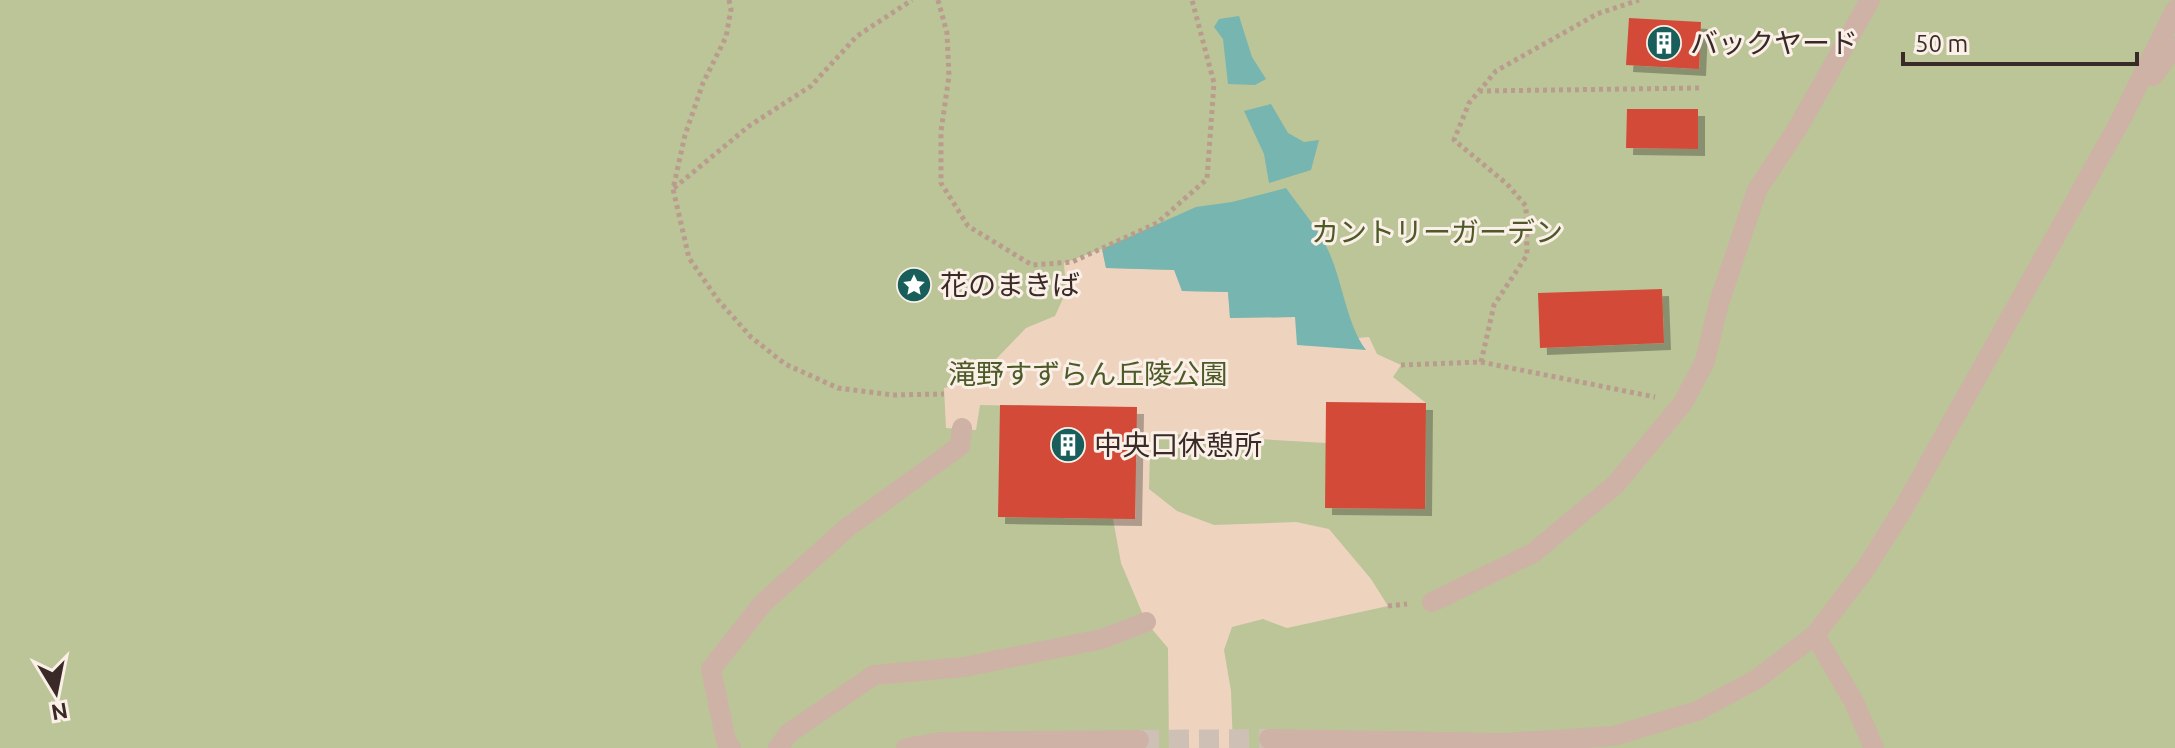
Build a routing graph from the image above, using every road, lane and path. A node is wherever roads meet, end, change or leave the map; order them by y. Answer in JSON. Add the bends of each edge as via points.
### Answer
{"nodes":[{"id":1,"x":729,"y":0,"type":"edge"},
{"id":2,"x":912,"y":0,"type":"edge"},
{"id":3,"x":938,"y":0,"type":"edge"},
{"id":4,"x":1192,"y":0,"type":"edge"},
{"id":5,"x":1639,"y":0,"type":"edge"},
{"id":6,"x":1870,"y":0,"type":"edge"},
{"id":7,"x":2175,"y":10,"type":"edge"},
{"id":8,"x":2175,"y":46,"type":"edge"},
{"id":9,"x":1700,"y":88,"type":"dead end"},
{"id":10,"x":1479,"y":91,"type":"junction"},
{"id":11,"x":2120,"y":121,"type":"junction"},
{"id":12,"x":673,"y":189,"type":"junction"},
{"id":13,"x":1481,"y":362,"type":"junction"},
{"id":14,"x":1401,"y":365,"type":"dead end"},
{"id":15,"x":944,"y":394,"type":"dead end"},
{"id":16,"x":1683,"y":403,"type":"junction"},
{"id":17,"x":962,"y":428,"type":"dead end"},
{"id":18,"x":1432,"y":602,"type":"dead end"},
{"id":19,"x":1146,"y":622,"type":"dead end"},
{"id":20,"x":1815,"y":635,"type":"junction"},
{"id":21,"x":1269,"y":739,"type":"tunnel mouth"},
{"id":22,"x":1139,"y":740,"type":"dead end"},
{"id":23,"x":731,"y":748,"type":"edge"},
{"id":24,"x":778,"y":748,"type":"edge"},
{"id":25,"x":906,"y":748,"type":"edge"},
{"id":26,"x":1874,"y":748,"type":"edge"}],
"edges":[{"from":1,"to":12,"type":"path","via":[[726,37],[703,83]]},
{"from":2,"to":12,"type":"path","via":[[857,36],[811,86],[749,126]]},
{"from":3,"to":4,"type":"path","via":[[947,33],[949,76],[941,183],[968,226],[1032,265],[1072,262],[1157,223],[1207,179],[1214,83]]},
{"from":5,"to":10,"type":"path","via":[[1597,14],[1496,71]]},
{"from":6,"to":16,"type":"street","via":[[1757,190],[1705,361]]},
{"from":7,"to":11,"type":"street"},
{"from":8,"to":11,"type":"street"},
{"from":9,"to":10,"type":"path"},
{"from":10,"to":13,"type":"path","via":[[1454,140],[1526,206],[1527,255],[1494,305]]},
{"from":11,"to":20,"type":"street","via":[[1905,506]]},
{"from":12,"to":15,"type":"path","via":[[689,258],[751,337],[785,364],[838,388]]},
{"from":13,"to":14,"type":"path"},
{"from":13,"to":16,"type":"path"},
{"from":16,"to":18,"type":"street","via":[[1615,485],[1533,553]]},
{"from":17,"to":23,"type":"street","via":[[960,446],[848,527],[763,603],[711,669]]},
{"from":19,"to":24,"type":"street","via":[[1102,639],[964,667],[874,675],[789,733]]},
{"from":20,"to":21,"type":"street","via":[[1757,679],[1697,711],[1614,736],[1503,743]]},
{"from":20,"to":26,"type":"street"},
{"from":22,"to":25,"type":"street","via":[[940,742]]}]}
